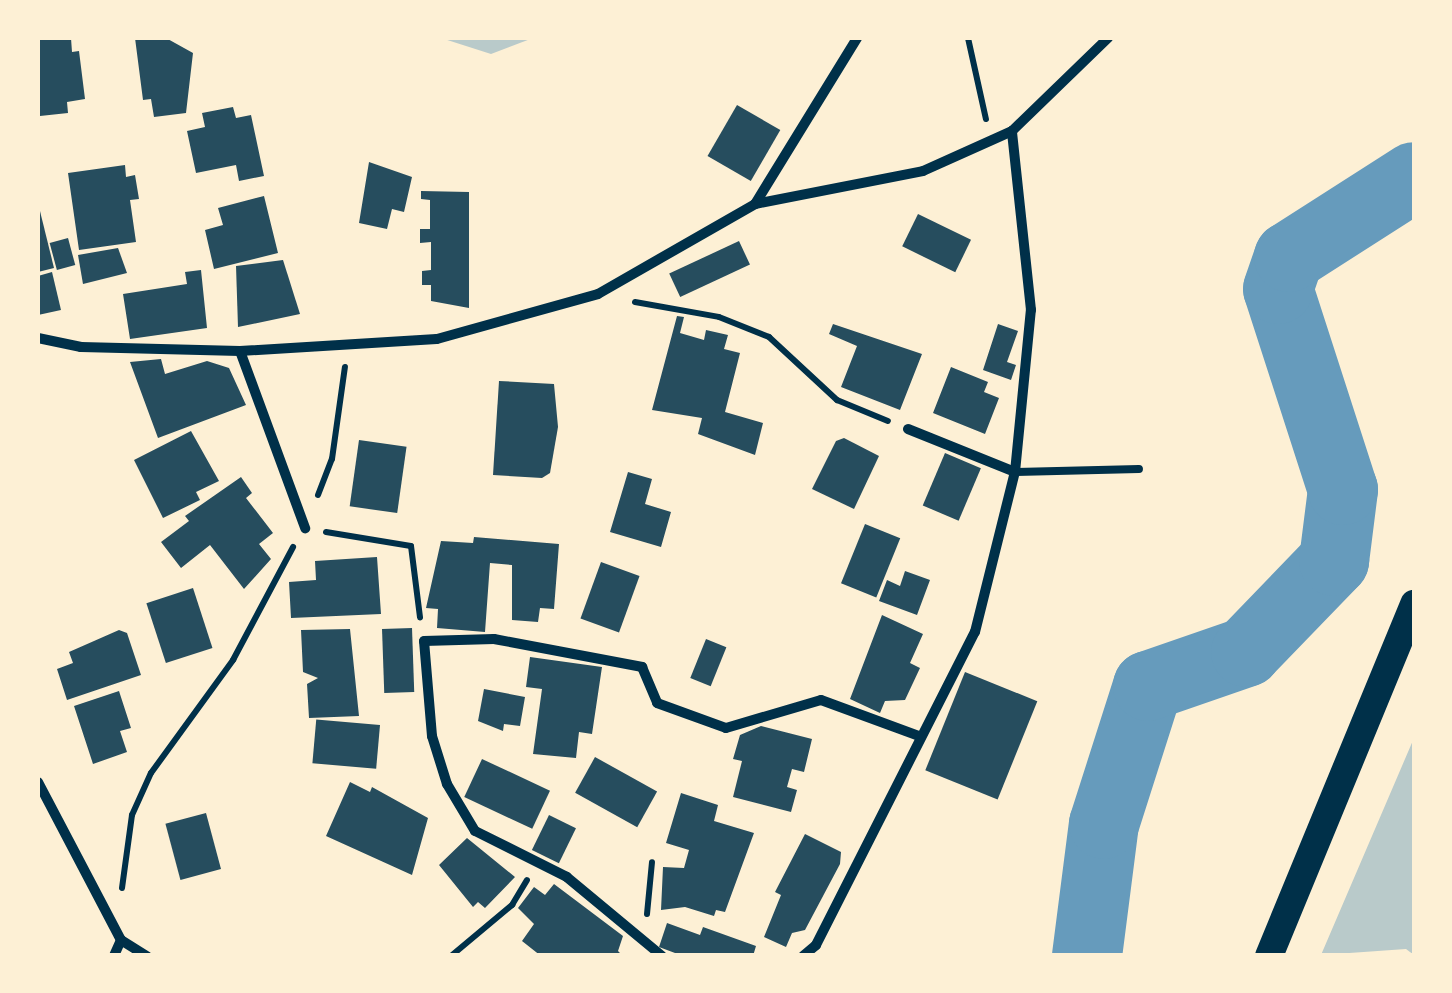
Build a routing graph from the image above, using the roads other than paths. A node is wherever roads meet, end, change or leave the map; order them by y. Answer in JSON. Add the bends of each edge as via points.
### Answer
{"nodes":[{"id":1,"x":857,"y":38,"type":"edge"},
{"id":2,"x":1108,"y":38,"type":"edge"},
{"id":3,"x":1012,"y":130,"type":"junction"},
{"id":4,"x":756,"y":204,"type":"junction"},
{"id":5,"x":38,"y":338,"type":"edge"},
{"id":6,"x":240,"y":351,"type":"junction"},
{"id":7,"x":908,"y":430,"type":"road end"},
{"id":8,"x":1139,"y":469,"type":"dead end"},
{"id":9,"x":1014,"y":472,"type":"junction"},
{"id":10,"x":305,"y":528,"type":"road end"},
{"id":11,"x":1414,"y":604,"type":"edge"},
{"id":12,"x":920,"y":736,"type":"junction"},
{"id":13,"x":38,"y":782,"type":"edge"},
{"id":14,"x":121,"y":940,"type":"junction"},
{"id":15,"x":114,"y":956,"type":"edge"},
{"id":16,"x":147,"y":956,"type":"edge"},
{"id":17,"x":662,"y":956,"type":"edge"},
{"id":18,"x":803,"y":956,"type":"edge"},
{"id":19,"x":1270,"y":956,"type":"edge"}],
"edges":[{"from":1,"to":4,"type":"street"},
{"from":2,"to":3,"type":"street"},
{"from":3,"to":4,"type":"street","via":[[924,171]]},
{"from":3,"to":9,"type":"street","via":[[1031,310]]},
{"from":4,"to":6,"type":"street","via":[[598,294],[438,338]]},
{"from":5,"to":6,"type":"street","via":[[81,348]]},
{"from":6,"to":10,"type":"street"},
{"from":7,"to":9,"type":"street"},
{"from":8,"to":9,"type":"lane"},
{"from":9,"to":12,"type":"street","via":[[975,632]]},
{"from":11,"to":19,"type":"highway"},
{"from":12,"to":17,"type":"street","via":[[821,700],[726,728],[657,704],[642,667],[494,639],[424,641],[423,692],[446,784],[475,831],[567,876]]},
{"from":12,"to":18,"type":"street","via":[[816,945]]},
{"from":13,"to":14,"type":"street"},
{"from":14,"to":15,"type":"street"},
{"from":14,"to":16,"type":"street"}]}
